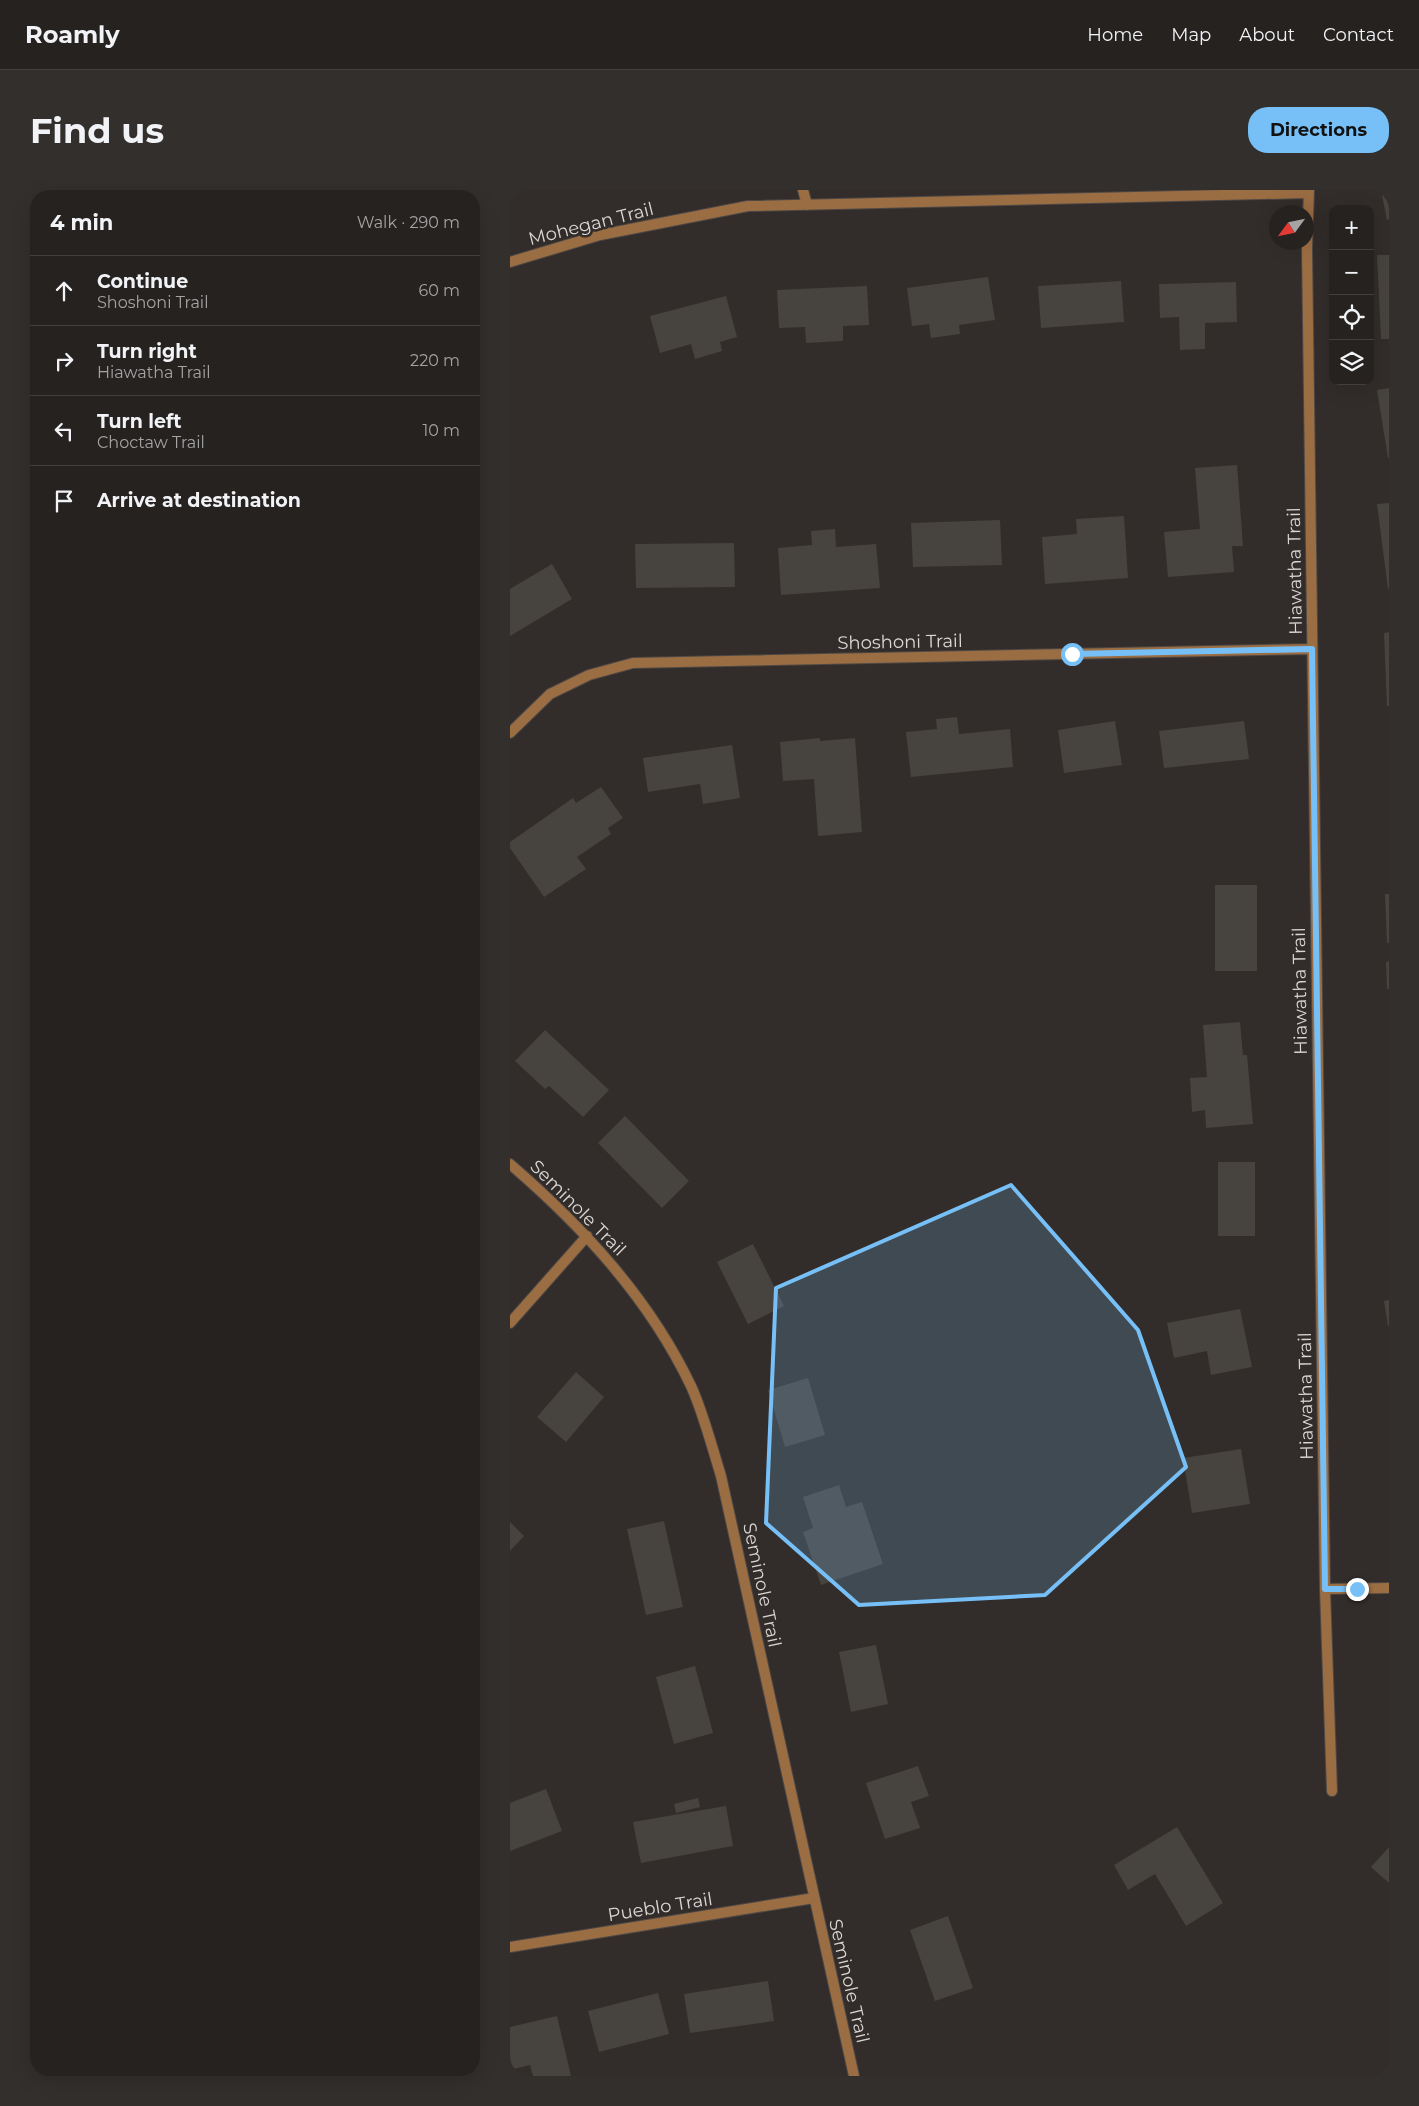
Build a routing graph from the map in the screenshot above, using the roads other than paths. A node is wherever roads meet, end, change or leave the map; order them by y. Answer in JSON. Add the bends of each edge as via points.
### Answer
{"nodes":[{"id":1,"x":803,"y":190,"type":"edge"},
{"id":2,"x":1309,"y":191,"type":"edge"},
{"id":3,"x":807,"y":205,"type":"junction"},
{"id":4,"x":510,"y":262,"type":"edge"},
{"id":5,"x":1312,"y":649,"type":"junction"},
{"id":6,"x":510,"y":733,"type":"edge"},
{"id":7,"x":510,"y":1164,"type":"edge"},
{"id":8,"x":587,"y":1236,"type":"junction"},
{"id":9,"x":510,"y":1323,"type":"edge"},
{"id":10,"x":1389,"y":1588,"type":"edge"},
{"id":11,"x":1325,"y":1589,"type":"junction"},
{"id":12,"x":1332,"y":1791,"type":"dead end"},
{"id":13,"x":814,"y":1898,"type":"junction"},
{"id":14,"x":510,"y":1947,"type":"edge"},
{"id":15,"x":854,"y":2076,"type":"edge"}],
"edges":[{"from":1,"to":3,"type":"street"},
{"from":2,"to":3,"type":"street","name":"Mohegan Trail"},
{"from":2,"to":5,"type":"street","name":"Hiawatha Trail"},
{"from":3,"to":4,"type":"street","name":"Mohegan Trail","via":[[748,206],[628,229]]},
{"from":5,"to":6,"type":"street","name":"Shoshoni Trail","via":[[633,663],[588,675],[550,694]]},
{"from":5,"to":11,"type":"street","name":"Hiawatha Trail"},
{"from":7,"to":8,"type":"street","name":"Seminole Trail"},
{"from":8,"to":9,"type":"street"},
{"from":8,"to":13,"type":"street","name":"Seminole Trail","via":[[619,1272],[656,1324],[691,1387],[721,1476]]},
{"from":10,"to":11,"type":"street"},
{"from":11,"to":12,"type":"street","name":"Hiawatha Trail"},
{"from":13,"to":14,"type":"street","name":"Pueblo Trail"},
{"from":13,"to":15,"type":"street","name":"Seminole Trail"}]}
